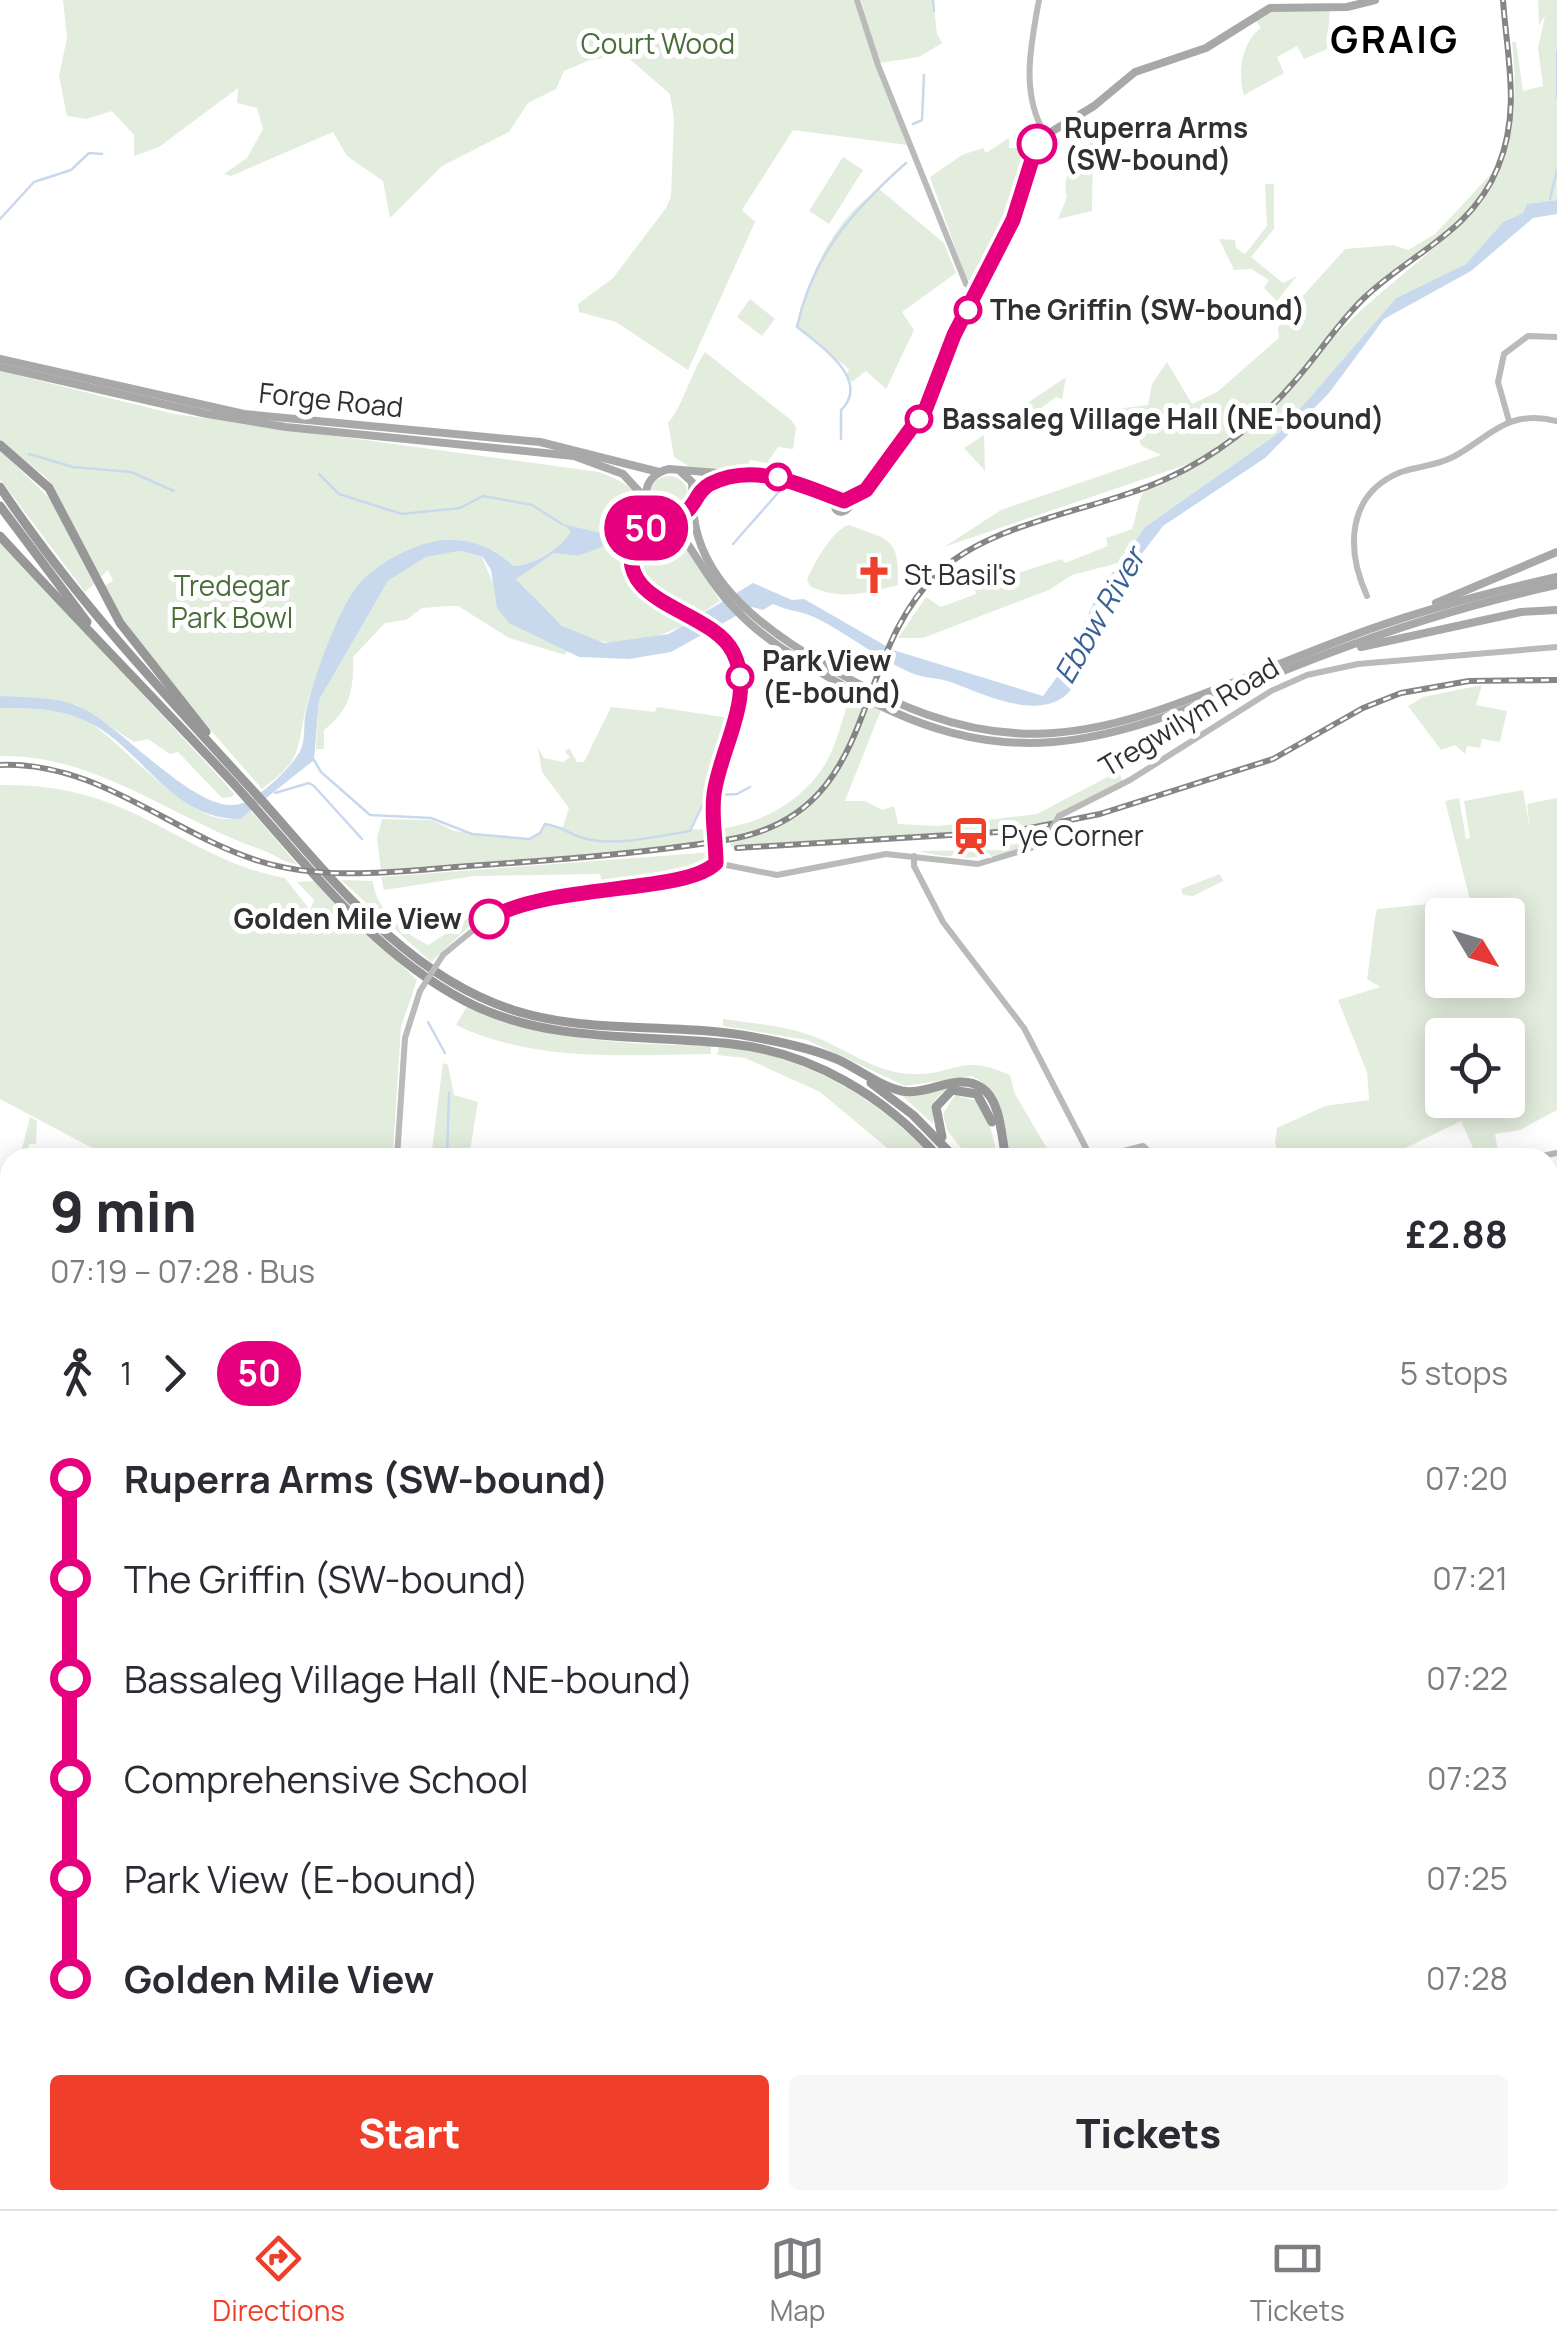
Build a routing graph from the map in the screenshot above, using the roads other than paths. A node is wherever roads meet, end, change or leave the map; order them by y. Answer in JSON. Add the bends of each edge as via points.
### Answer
{"nodes":[{"id":1,"x":858,"y":0,"type":"edge"},
{"id":2,"x":1040,"y":0,"type":"edge"},
{"id":3,"x":1375,"y":0,"type":"edge"},
{"id":4,"x":1045,"y":134,"type":"junction"},
{"id":5,"x":977,"y":292,"type":"junction"},
{"id":6,"x":1557,"y":337,"type":"edge"},
{"id":7,"x":0,"y":363,"type":"edge"},
{"id":8,"x":1509,"y":421,"type":"junction"},
{"id":9,"x":1557,"y":421,"type":"edge"},
{"id":10,"x":0,"y":446,"type":"edge"},
{"id":11,"x":680,"y":471,"type":"junction"},
{"id":12,"x":658,"y":472,"type":"junction"},
{"id":13,"x":745,"y":475,"type":"junction"},
{"id":14,"x":0,"y":487,"type":"edge"},
{"id":15,"x":694,"y":500,"type":"junction"},
{"id":16,"x":647,"y":501,"type":"junction"},
{"id":17,"x":0,"y":506,"type":"edge"},
{"id":18,"x":668,"y":518,"type":"junction"},
{"id":19,"x":641,"y":532,"type":"junction"},
{"id":20,"x":0,"y":536,"type":"edge"},
{"id":21,"x":1557,"y":552,"type":"edge"},
{"id":22,"x":1557,"y":577,"type":"edge"},
{"id":23,"x":1557,"y":585,"type":"edge"},
{"id":24,"x":726,"y":593,"type":"junction"},
{"id":25,"x":1367,"y":596,"type":"dead end"},
{"id":26,"x":1557,"y":610,"type":"edge"},
{"id":27,"x":750,"y":618,"type":"junction"},
{"id":28,"x":1348,"y":637,"type":"junction"},
{"id":29,"x":1554,"y":647,"type":"edge"},
{"id":30,"x":1266,"y":678,"type":"junction"},
{"id":31,"x":158,"y":703,"type":"junction"},
{"id":32,"x":240,"y":779,"type":"junction"},
{"id":33,"x":274,"y":818,"type":"junction"},
{"id":34,"x":914,"y":856,"type":"junction"},
{"id":35,"x":716,"y":863,"type":"junction"},
{"id":36,"x":806,"y":1051,"type":"junction"},
{"id":37,"x":398,"y":1148,"type":"edge"},
{"id":38,"x":928,"y":1148,"type":"edge"},
{"id":39,"x":948,"y":1148,"type":"joint"},
{"id":40,"x":1000,"y":1148,"type":"edge"},
{"id":41,"x":1001,"y":1148,"type":"edge"},
{"id":42,"x":1087,"y":1148,"type":"edge"}],
"edges":[{"from":1,"to":5,"type":"street","via":[[966,284]]},
{"from":2,"to":4,"type":"street","via":[[1028,74]]},
{"from":3,"to":4,"type":"main road","via":[[1270,8],[1206,48],[1135,72]]},
{"from":4,"to":5,"type":"main road"},
{"from":5,"to":13,"type":"main road","via":[[926,408],[866,490],[841,504],[790,480]]},
{"from":6,"to":8,"type":"street","via":[[1528,336],[1504,354],[1498,382]]},
{"from":7,"to":12,"type":"main road","name":"Forge Road","via":[[244,414],[540,442]]},
{"from":7,"to":16,"type":"main road","name":"Forge Road","via":[[286,427],[574,456],[623,474]]},
{"from":8,"to":9,"type":"street"},
{"from":8,"to":25,"type":"street","via":[[1452,458],[1401,472],[1372,492],[1352,539]]},
{"from":10,"to":32,"type":"highway","via":[[49,488],[138,650]]},
{"from":11,"to":12,"type":"main road"},
{"from":11,"to":13,"type":"main road"},
{"from":11,"to":15,"type":"main road","via":[[692,482]]},
{"from":12,"to":16,"type":"main road","via":[[647,485]]},
{"from":13,"to":15,"type":"main road","via":[[712,483]]},
{"from":14,"to":32,"type":"highway","via":[[110,633]]},
{"from":15,"to":18,"type":"main road","via":[[684,514]]},
{"from":15,"to":24,"type":"main road","via":[[696,536]]},
{"from":16,"to":18,"type":"main road"},
{"from":16,"to":19,"type":"street"},
{"from":17,"to":31,"type":"highway"},
{"from":18,"to":19,"type":"street"},
{"from":18,"to":24,"type":"main road"},
{"from":19,"to":35,"type":"street","via":[[630,557],[636,578],[652,595],[717,632],[736,658],[741,684],[714,789]]},
{"from":20,"to":31,"type":"highway"},
{"from":21,"to":28,"type":"main road"},
{"from":22,"to":28,"type":"main road"},
{"from":23,"to":30,"type":"main road","via":[[1406,626]]},
{"from":24,"to":27,"type":"main road"},
{"from":26,"to":30,"type":"main road","via":[[1412,634]]},
{"from":27,"to":28,"type":"main road","via":[[918,714],[1015,734],[1117,726]]},
{"from":27,"to":30,"type":"main road","via":[[791,654],[890,712],[1000,741],[1067,742],[1121,733]]},
{"from":29,"to":34,"type":"street","name":"Tregwilym Road","bridge":true,"via":[[1307,674],[1060,816],[1031,848],[985,863]]},
{"from":31,"to":32,"type":"highway"},
{"from":32,"to":33,"type":"highway"},
{"from":33,"to":36,"type":"highway","via":[[408,953],[512,1010],[582,1024],[734,1034]]},
{"from":33,"to":38,"type":"highway","via":[[361,923],[403,961],[468,1003],[557,1031],[777,1053],[868,1094]]},
{"from":34,"to":35,"type":"street","via":[[868,856],[768,875]]},
{"from":34,"to":42,"type":"street","via":[[943,922],[1024,1028]]},
{"from":35,"to":37,"type":"street","bridge":true,"via":[[688,879],[528,900],[487,920],[443,955],[420,991],[405,1038]]},
{"from":36,"to":39,"type":"highway","via":[[880,1089]]},
{"from":36,"to":41,"type":"highway","via":[[898,1090],[966,1081],[981,1087],[994,1105]]},
{"from":39,"to":40,"type":"highway","via":[[936,1107],[946,1094],[966,1089],[988,1107]]}]}
